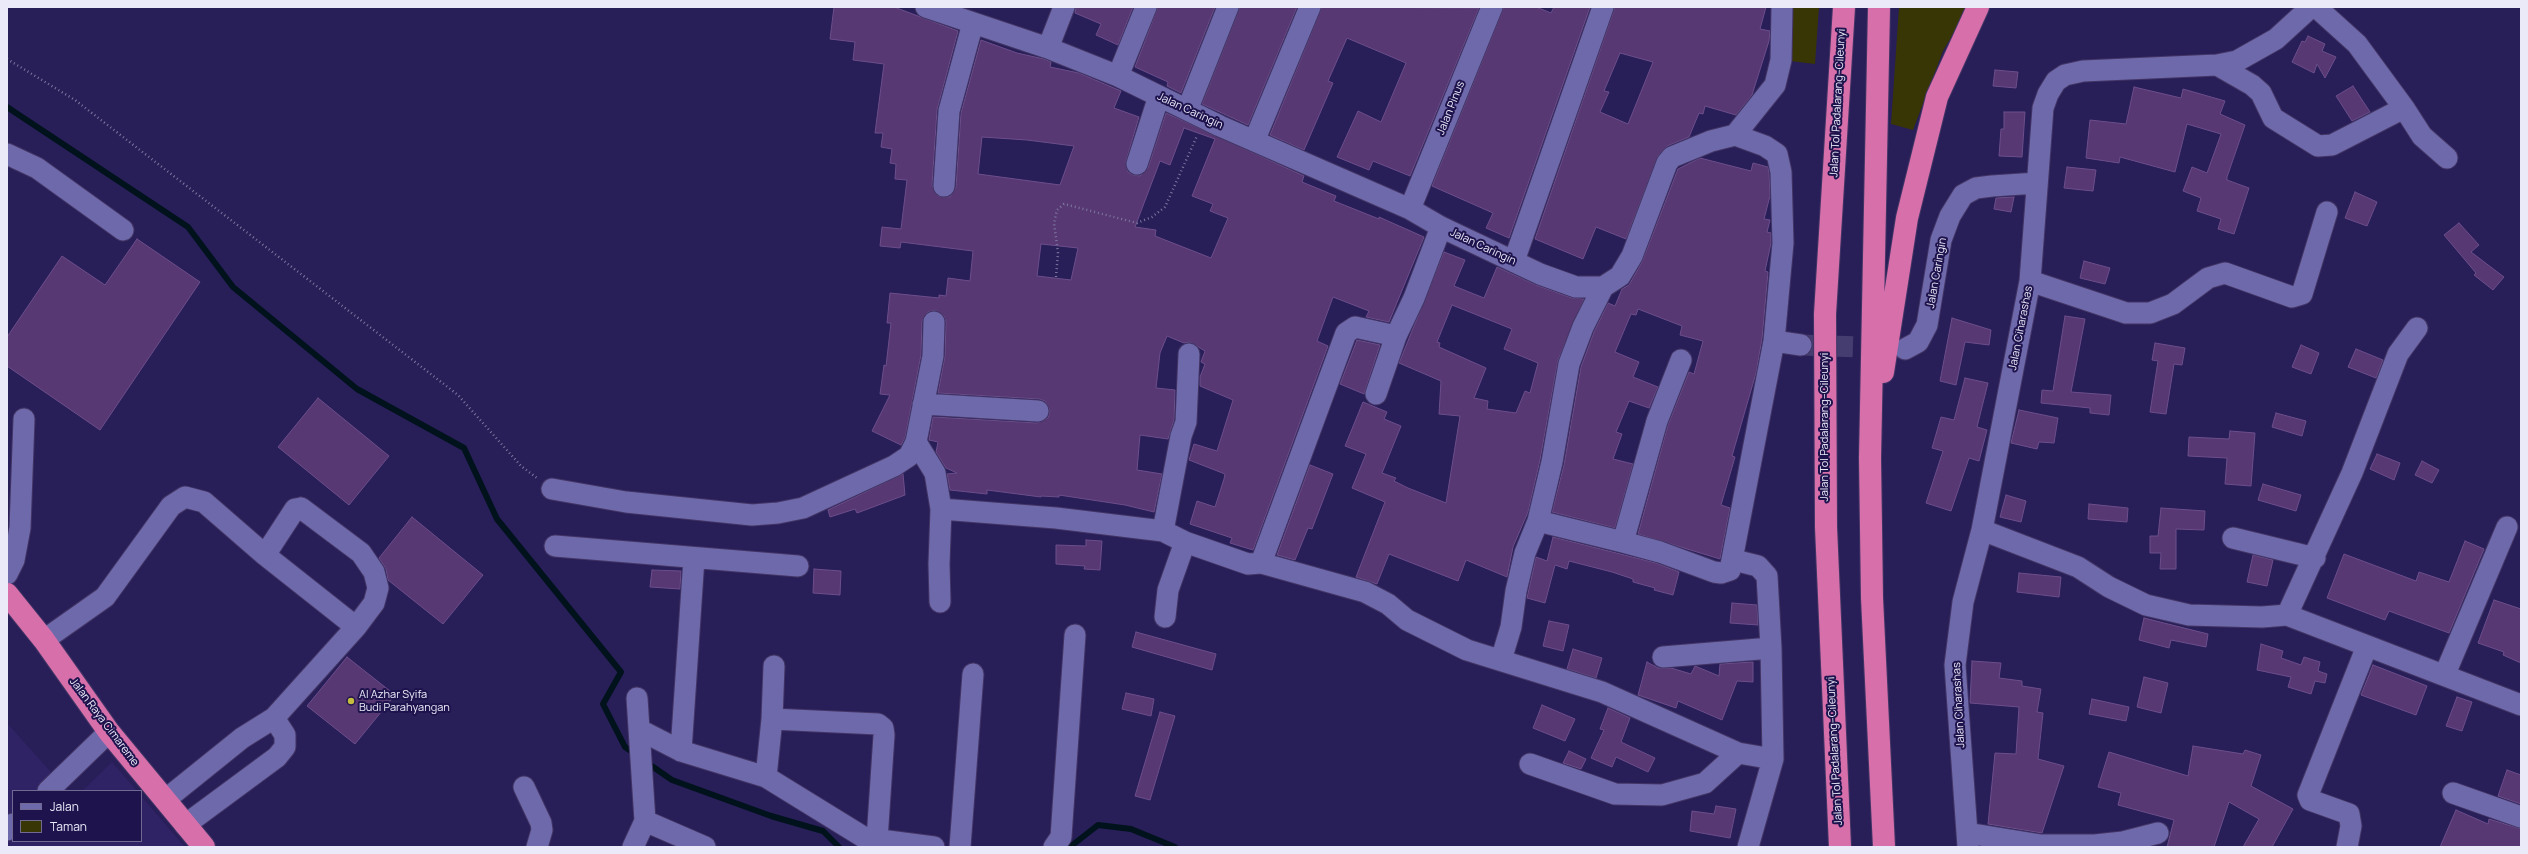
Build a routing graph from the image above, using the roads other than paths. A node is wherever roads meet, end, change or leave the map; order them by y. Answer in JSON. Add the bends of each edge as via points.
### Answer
{"nodes":[{"id":1,"x":926,"y":7,"type":"edge"},
{"id":2,"x":1064,"y":7,"type":"edge"},
{"id":3,"x":1146,"y":7,"type":"edge"},
{"id":4,"x":1228,"y":7,"type":"edge"},
{"id":5,"x":1310,"y":7,"type":"edge"},
{"id":6,"x":1492,"y":7,"type":"edge"},
{"id":7,"x":1603,"y":7,"type":"edge"},
{"id":8,"x":1782,"y":7,"type":"edge"},
{"id":9,"x":1844,"y":7,"type":"edge"},
{"id":10,"x":1879,"y":7,"type":"edge"},
{"id":11,"x":1978,"y":7,"type":"edge"},
{"id":12,"x":2311,"y":7,"type":"edge"},
{"id":13,"x":2316,"y":7,"type":"edge"},
{"id":14,"x":973,"y":23,"type":"junction"},
{"id":15,"x":1048,"y":48,"type":"junction"},
{"id":16,"x":2217,"y":65,"type":"junction"},
{"id":17,"x":1118,"y":76,"type":"junction"},
{"id":18,"x":1159,"y":96,"type":"junction"},
{"id":19,"x":2404,"y":108,"type":"junction"},
{"id":20,"x":1196,"y":113,"type":"junction"},
{"id":21,"x":1735,"y":136,"type":"junction"},
{"id":22,"x":1255,"y":139,"type":"junction"},
{"id":23,"x":7,"y":154,"type":"edge"},
{"id":24,"x":2447,"y":158,"type":"dead end"},
{"id":25,"x":1137,"y":164,"type":"dead end"},
{"id":26,"x":2037,"y":183,"type":"junction"},
{"id":27,"x":944,"y":186,"type":"dead end"},
{"id":28,"x":1410,"y":209,"type":"junction"},
{"id":29,"x":2327,"y":212,"type":"dead end"},
{"id":30,"x":1441,"y":227,"type":"junction"},
{"id":31,"x":123,"y":230,"type":"dead end"},
{"id":32,"x":1514,"y":261,"type":"junction"},
{"id":33,"x":2030,"y":281,"type":"junction"},
{"id":34,"x":1603,"y":287,"type":"junction"},
{"id":35,"x":934,"y":322,"type":"dead end"},
{"id":36,"x":2417,"y":328,"type":"dead end"},
{"id":37,"x":1396,"y":336,"type":"junction"},
{"id":38,"x":1774,"y":341,"type":"junction"},
{"id":39,"x":1801,"y":345,"type":"tunnel mouth"},
{"id":40,"x":1905,"y":349,"type":"tunnel mouth"},
{"id":41,"x":1189,"y":354,"type":"dead end"},
{"id":42,"x":1681,"y":360,"type":"dead end"},
{"id":43,"x":1376,"y":394,"type":"dead end"},
{"id":44,"x":923,"y":404,"type":"junction"},
{"id":45,"x":1038,"y":411,"type":"dead end"},
{"id":46,"x":24,"y":419,"type":"dead end"},
{"id":47,"x":916,"y":442,"type":"junction"},
{"id":48,"x":1870,"y":458,"type":"junction"},
{"id":49,"x":552,"y":490,"type":"road end"},
{"id":50,"x":941,"y":509,"type":"junction"},
{"id":51,"x":1538,"y":521,"type":"junction"},
{"id":52,"x":2507,"y":527,"type":"dead end"},
{"id":53,"x":1982,"y":530,"type":"junction"},
{"id":54,"x":1163,"y":531,"type":"junction"},
{"id":55,"x":2233,"y":538,"type":"dead end"},
{"id":56,"x":1185,"y":542,"type":"junction"},
{"id":57,"x":1623,"y":542,"type":"junction"},
{"id":58,"x":555,"y":546,"type":"dead end"},
{"id":59,"x":265,"y":555,"type":"junction"},
{"id":60,"x":694,"y":558,"type":"junction"},
{"id":61,"x":2315,"y":558,"type":"junction"},
{"id":62,"x":1734,"y":560,"type":"junction"},
{"id":63,"x":1261,"y":563,"type":"junction"},
{"id":64,"x":798,"y":566,"type":"dead end"},
{"id":65,"x":7,"y":574,"type":"edge"},
{"id":66,"x":7,"y":594,"type":"edge"},
{"id":67,"x":940,"y":602,"type":"dead end"},
{"id":68,"x":2287,"y":615,"type":"junction"},
{"id":69,"x":1165,"y":617,"type":"dead end"},
{"id":70,"x":356,"y":627,"type":"junction"},
{"id":71,"x":1075,"y":635,"type":"dead end"},
{"id":72,"x":44,"y":640,"type":"junction"},
{"id":73,"x":2367,"y":646,"type":"junction"},
{"id":74,"x":1771,"y":648,"type":"junction"},
{"id":75,"x":1663,"y":657,"type":"dead end"},
{"id":76,"x":1500,"y":660,"type":"junction"},
{"id":77,"x":774,"y":666,"type":"dead end"},
{"id":78,"x":972,"y":674,"type":"dead end"},
{"id":79,"x":2445,"y":674,"type":"junction"},
{"id":80,"x":636,"y":698,"type":"dead end"},
{"id":81,"x":2521,"y":705,"type":"edge"},
{"id":82,"x":274,"y":718,"type":"junction"},
{"id":83,"x":772,"y":718,"type":"junction"},
{"id":84,"x":109,"y":732,"type":"junction"},
{"id":85,"x":640,"y":738,"type":"junction"},
{"id":86,"x":681,"y":751,"type":"junction"},
{"id":87,"x":1738,"y":753,"type":"junction"},
{"id":88,"x":1774,"y":759,"type":"junction"},
{"id":89,"x":1530,"y":764,"type":"dead end"},
{"id":90,"x":766,"y":777,"type":"junction"},
{"id":91,"x":524,"y":786,"type":"dead end"},
{"id":92,"x":49,"y":790,"type":"edge"},
{"id":93,"x":2453,"y":793,"type":"dead end"},
{"id":94,"x":165,"y":800,"type":"junction"},
{"id":95,"x":2521,"y":817,"type":"edge"},
{"id":96,"x":645,"y":821,"type":"junction"},
{"id":97,"x":185,"y":825,"type":"junction"},
{"id":98,"x":2158,"y":833,"type":"dead end"},
{"id":99,"x":877,"y":840,"type":"junction"},
{"id":100,"x":1967,"y":840,"type":"edge"},
{"id":101,"x":204,"y":847,"type":"edge"},
{"id":102,"x":538,"y":847,"type":"edge"},
{"id":103,"x":633,"y":847,"type":"edge"},
{"id":104,"x":705,"y":847,"type":"edge"},
{"id":105,"x":934,"y":847,"type":"edge"},
{"id":106,"x":960,"y":847,"type":"edge"},
{"id":107,"x":1054,"y":847,"type":"edge"},
{"id":108,"x":1748,"y":847,"type":"edge"},
{"id":109,"x":1840,"y":847,"type":"edge"},
{"id":110,"x":1884,"y":847,"type":"edge"},
{"id":111,"x":2347,"y":847,"type":"edge"}],
"edges":[{"from":1,"to":14,"type":"street","name":"Jalan Caringin"},
{"from":2,"to":15,"type":"street"},
{"from":3,"to":17,"type":"street"},
{"from":4,"to":20,"type":"street"},
{"from":5,"to":22,"type":"street"},
{"from":6,"to":28,"type":"street","name":"Jalan Pinus"},
{"from":7,"to":32,"type":"street"},
{"from":8,"to":21,"type":"street","via":[[1781,60],[1775,85]]},
{"from":9,"to":109,"type":"highway","name":"Jalan Tol Padalarang–Cileunyi","via":[[1825,314],[1826,527]]},
{"from":10,"to":48,"type":"highway"},
{"from":11,"to":48,"type":"highway","via":[[1937,97],[1907,218]]},
{"from":12,"to":16,"type":"street","name":"Jalan Ciharashas","via":[[2276,39],[2237,61]]},
{"from":13,"to":19,"type":"street","via":[[2357,44]]},
{"from":14,"to":15,"type":"street","name":"Jalan Caringin"},
{"from":14,"to":27,"type":"street","via":[[949,111]]},
{"from":15,"to":17,"type":"street","name":"Jalan Caringin"},
{"from":16,"to":19,"type":"street","via":[[2252,85],[2261,94],[2273,118],[2318,146],[2332,145]]},
{"from":16,"to":26,"type":"street","name":"Jalan Ciharashas","via":[[2083,71],[2066,75],[2056,81],[2043,108]]},
{"from":17,"to":18,"type":"street","name":"Jalan Caringin"},
{"from":18,"to":20,"type":"street","name":"Jalan Caringin"},
{"from":18,"to":25,"type":"street"},
{"from":19,"to":24,"type":"street","via":[[2422,136]]},
{"from":20,"to":22,"type":"street","name":"Jalan Caringin"},
{"from":21,"to":34,"type":"street","via":[[1711,141],[1672,157],[1667,163],[1632,256],[1620,276]]},
{"from":21,"to":38,"type":"street","via":[[1765,146],[1777,154],[1781,172],[1783,243]]},
{"from":22,"to":28,"type":"street","name":"Jalan Caringin"},
{"from":23,"to":31,"type":"street","via":[[37,168]]},
{"from":26,"to":33,"type":"street","name":"Jalan Ciharashas"},
{"from":26,"to":40,"type":"street","name":"Jalan Caringin","via":[[1984,187],[1963,195],[1950,216],[1941,240],[1927,325],[1918,342]]},
{"from":28,"to":30,"type":"street","name":"Jalan Caringin"},
{"from":29,"to":33,"type":"street","via":[[2302,294],[2292,297],[2225,273],[2208,278],[2173,304],[2150,313],[2126,313]]},
{"from":30,"to":32,"type":"street","name":"Jalan Caringin"},
{"from":30,"to":37,"type":"street","via":[[1414,298]]},
{"from":32,"to":34,"type":"street","name":"Jalan Caringin","via":[[1576,287]]},
{"from":33,"to":53,"type":"street","name":"Jalan Ciharashas"},
{"from":34,"to":51,"type":"street","via":[[1583,327],[1569,364],[1563,408]]},
{"from":35,"to":44,"type":"street","via":[[933,356]]},
{"from":36,"to":61,"type":"street","via":[[2405,342],[2389,375],[2352,473]]},
{"from":37,"to":43,"type":"street"},
{"from":37,"to":63,"type":"street","via":[[1355,327],[1346,333]]},
{"from":38,"to":39,"type":"street"},
{"from":38,"to":62,"type":"street"},
{"from":41,"to":54,"type":"street","via":[[1186,422],[1181,436]]},
{"from":42,"to":57,"type":"street","via":[[1657,420]]},
{"from":44,"to":45,"type":"street"},
{"from":44,"to":47,"type":"street"},
{"from":46,"to":65,"type":"street","via":[[20,528],[14,560]]},
{"from":47,"to":49,"type":"street","via":[[909,456],[894,466],[803,508],[778,513],[752,515],[626,502]]},
{"from":47,"to":50,"type":"street","via":[[934,473]]},
{"from":48,"to":110,"type":"highway","via":[[1872,598]]},
{"from":50,"to":54,"type":"street","via":[[1056,518]]},
{"from":50,"to":67,"type":"street","via":[[938,564]]},
{"from":51,"to":57,"type":"street"},
{"from":51,"to":76,"type":"street","via":[[1525,553],[1511,627]]},
{"from":52,"to":79,"type":"street"},
{"from":53,"to":68,"type":"street","via":[[2078,567],[2109,587],[2146,605],[2189,615]]},
{"from":53,"to":100,"type":"street","name":"Jalan Ciharashas","via":[[1963,602],[1955,666]]},
{"from":54,"to":56,"type":"street"},
{"from":55,"to":61,"type":"street"},
{"from":56,"to":63,"type":"street","via":[[1248,564]]},
{"from":56,"to":69,"type":"street","via":[[1168,590]]},
{"from":57,"to":62,"type":"street","via":[[1721,573],[1730,570]]},
{"from":58,"to":60,"type":"street"},
{"from":59,"to":70,"type":"street"},
{"from":59,"to":70,"type":"street","via":[[295,509],[301,508],[361,553],[374,572],[378,588],[374,603]]},
{"from":59,"to":72,"type":"street","via":[[204,502],[185,497],[172,506],[105,597]]},
{"from":60,"to":64,"type":"street"},
{"from":60,"to":86,"type":"street"},
{"from":61,"to":68,"type":"street"},
{"from":62,"to":74,"type":"street","via":[[1758,566],[1767,576]]},
{"from":63,"to":76,"type":"street","via":[[1365,592],[1388,604],[1407,620],[1429,633],[1467,650]]},
{"from":66,"to":72,"type":"highway","name":"Jalan Raya Cimareme"},
{"from":68,"to":73,"type":"street"},
{"from":70,"to":82,"type":"street"},
{"from":71,"to":107,"type":"street","via":[[1061,837]]},
{"from":72,"to":84,"type":"highway","name":"Jalan Raya Cimareme"},
{"from":73,"to":79,"type":"street"},
{"from":73,"to":111,"type":"street","via":[[2308,795],[2310,800],[2349,814],[2352,826]]},
{"from":74,"to":75,"type":"street"},
{"from":74,"to":88,"type":"street"},
{"from":76,"to":87,"type":"street","via":[[1602,692]]},
{"from":77,"to":83,"type":"street"},
{"from":78,"to":106,"type":"street"},
{"from":79,"to":81,"type":"street"},
{"from":80,"to":85,"type":"street"},
{"from":82,"to":94,"type":"street","via":[[242,738]]},
{"from":82,"to":97,"type":"street","via":[[285,735],[286,747]]},
{"from":83,"to":90,"type":"street"},
{"from":83,"to":99,"type":"street","via":[[869,722],[883,728]]},
{"from":84,"to":92,"type":"street"},
{"from":84,"to":94,"type":"highway","name":"Jalan Raya Cimareme"},
{"from":85,"to":86,"type":"street"},
{"from":85,"to":96,"type":"street"},
{"from":86,"to":90,"type":"street"},
{"from":87,"to":88,"type":"street"},
{"from":87,"to":89,"type":"street","via":[[1705,784],[1662,795],[1615,794]]},
{"from":88,"to":108,"type":"street"},
{"from":90,"to":99,"type":"street","via":[[865,838]]},
{"from":91,"to":102,"type":"street","via":[[541,823]]},
{"from":93,"to":95,"type":"street"},
{"from":94,"to":97,"type":"highway","name":"Jalan Raya Cimareme"},
{"from":96,"to":103,"type":"street"},
{"from":96,"to":104,"type":"street"},
{"from":97,"to":101,"type":"highway","name":"Jalan Raya Cimareme"},
{"from":98,"to":100,"type":"street","via":[[2123,842],[2080,845]]},
{"from":99,"to":105,"type":"street"}]}
